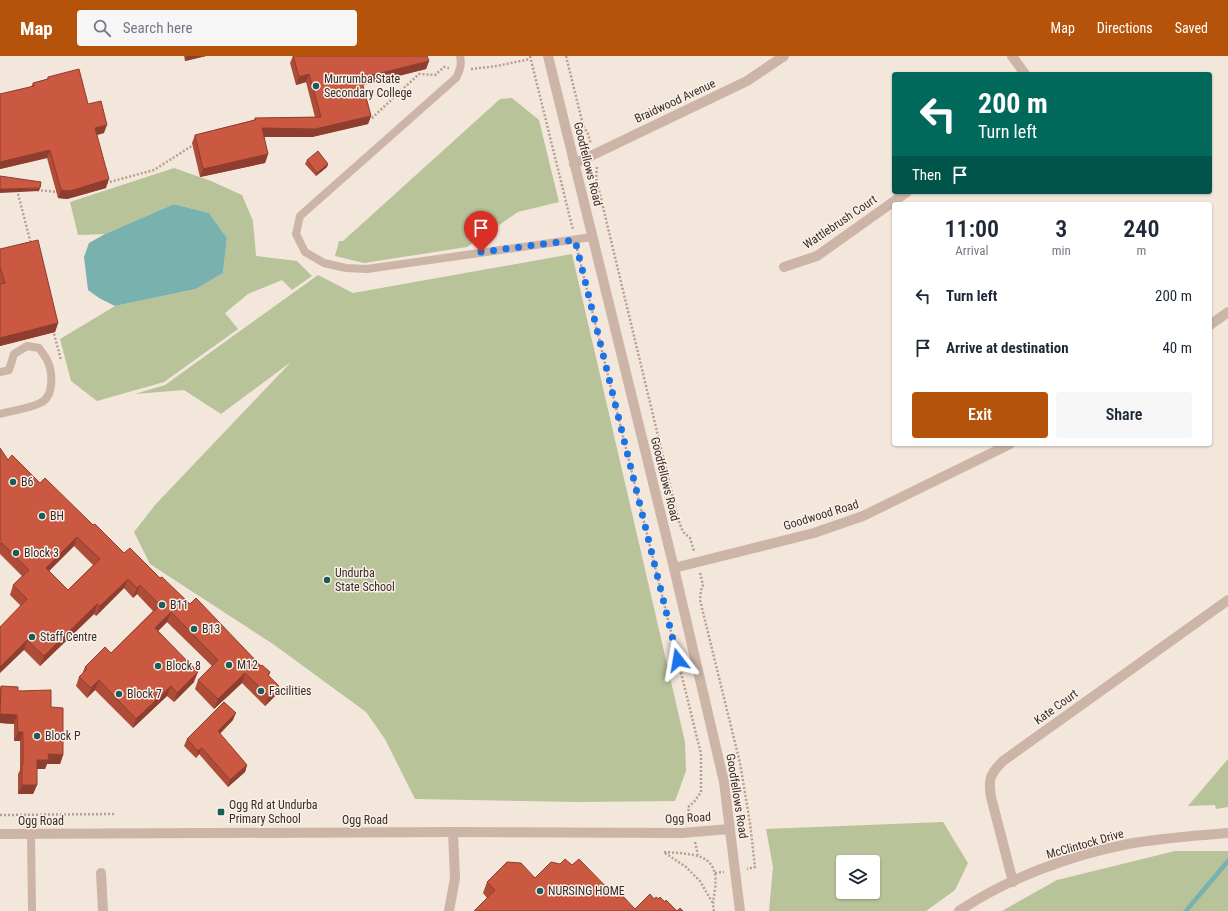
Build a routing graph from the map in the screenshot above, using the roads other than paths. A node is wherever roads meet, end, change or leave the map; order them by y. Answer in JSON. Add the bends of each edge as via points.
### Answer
{"nodes":[{"id":1,"x":460,"y":56,"type":"edge"},
{"id":2,"x":548,"y":56,"type":"edge"},
{"id":3,"x":784,"y":56,"type":"edge"},
{"id":4,"x":1012,"y":56,"type":"edge"},
{"id":5,"x":1024,"y":72,"type":"edge"},
{"id":6,"x":574,"y":164,"type":"junction"},
{"id":7,"x":904,"y":194,"type":"edge"},
{"id":8,"x":893,"y":202,"type":"edge"},
{"id":9,"x":892,"y":203,"type":"edge"},
{"id":10,"x":592,"y":237,"type":"junction"},
{"id":11,"x":784,"y":267,"type":"dead end"},
{"id":12,"x":1228,"y":312,"type":"edge"},
{"id":13,"x":1212,"y":324,"type":"edge"},
{"id":14,"x":0,"y":372,"type":"edge"},
{"id":15,"x":0,"y":414,"type":"edge"},
{"id":16,"x":1006,"y":446,"type":"edge"},
{"id":17,"x":674,"y":568,"type":"junction"},
{"id":18,"x":1228,"y":600,"type":"edge"},
{"id":19,"x":729,"y":829,"type":"junction"},
{"id":20,"x":453,"y":832,"type":"junction"},
{"id":21,"x":1228,"y":833,"type":"edge"},
{"id":22,"x":0,"y":834,"type":"edge"},
{"id":23,"x":32,"y":834,"type":"junction"},
{"id":24,"x":101,"y":873,"type":"dead end"},
{"id":25,"x":1012,"y":882,"type":"junction"},
{"id":26,"x":32,"y":911,"type":"edge"},
{"id":27,"x":103,"y":911,"type":"edge"},
{"id":28,"x":449,"y":911,"type":"edge"},
{"id":29,"x":740,"y":911,"type":"edge"},
{"id":30,"x":959,"y":911,"type":"edge"}],
"edges":[{"from":1,"to":10,"type":"lane","via":[[462,62],[456,78],[300,216],[296,234],[304,252],[324,263],[367,269]]},
{"from":2,"to":6,"type":"street","name":"Goodfellows Road"},
{"from":3,"to":6,"type":"street","name":"Braidwood Avenue","via":[[747,81]]},
{"from":4,"to":5,"type":"street"},
{"from":6,"to":10,"type":"street","name":"Goodfellows Road"},
{"from":7,"to":8,"type":"street","name":"Wattlebrush Court"},
{"from":9,"to":11,"type":"street","name":"Wattlebrush Court","via":[[817,256]]},
{"from":10,"to":17,"type":"street","name":"Goodfellows Road"},
{"from":12,"to":13,"type":"street"},
{"from":14,"to":15,"type":"lane","via":[[9,370],[14,354],[27,346],[38,348],[46,358],[52,383],[49,393],[41,403]]},
{"from":16,"to":17,"type":"street","name":"Goodwood Road","via":[[863,516],[814,532]]},
{"from":17,"to":19,"type":"street","name":"Goodfellows Road","via":[[724,782]]},
{"from":18,"to":25,"type":"street","name":"Kate Court","via":[[1003,761],[993,771],[989,785],[991,797]]},
{"from":19,"to":20,"type":"street","name":"Ogg Road","via":[[693,832]]},
{"from":19,"to":29,"type":"street","name":"Goodfellows Road"},
{"from":20,"to":23,"type":"street","name":"Ogg Road"},
{"from":20,"to":28,"type":"street","via":[[455,878]]},
{"from":21,"to":25,"type":"street","name":"McClintock Drive","via":[[1128,844],[1066,860]]},
{"from":22,"to":23,"type":"street","name":"Ogg Road"},
{"from":23,"to":26,"type":"lane"},
{"from":24,"to":27,"type":"street"},
{"from":25,"to":30,"type":"street","name":"McClintock Drive"}]}
